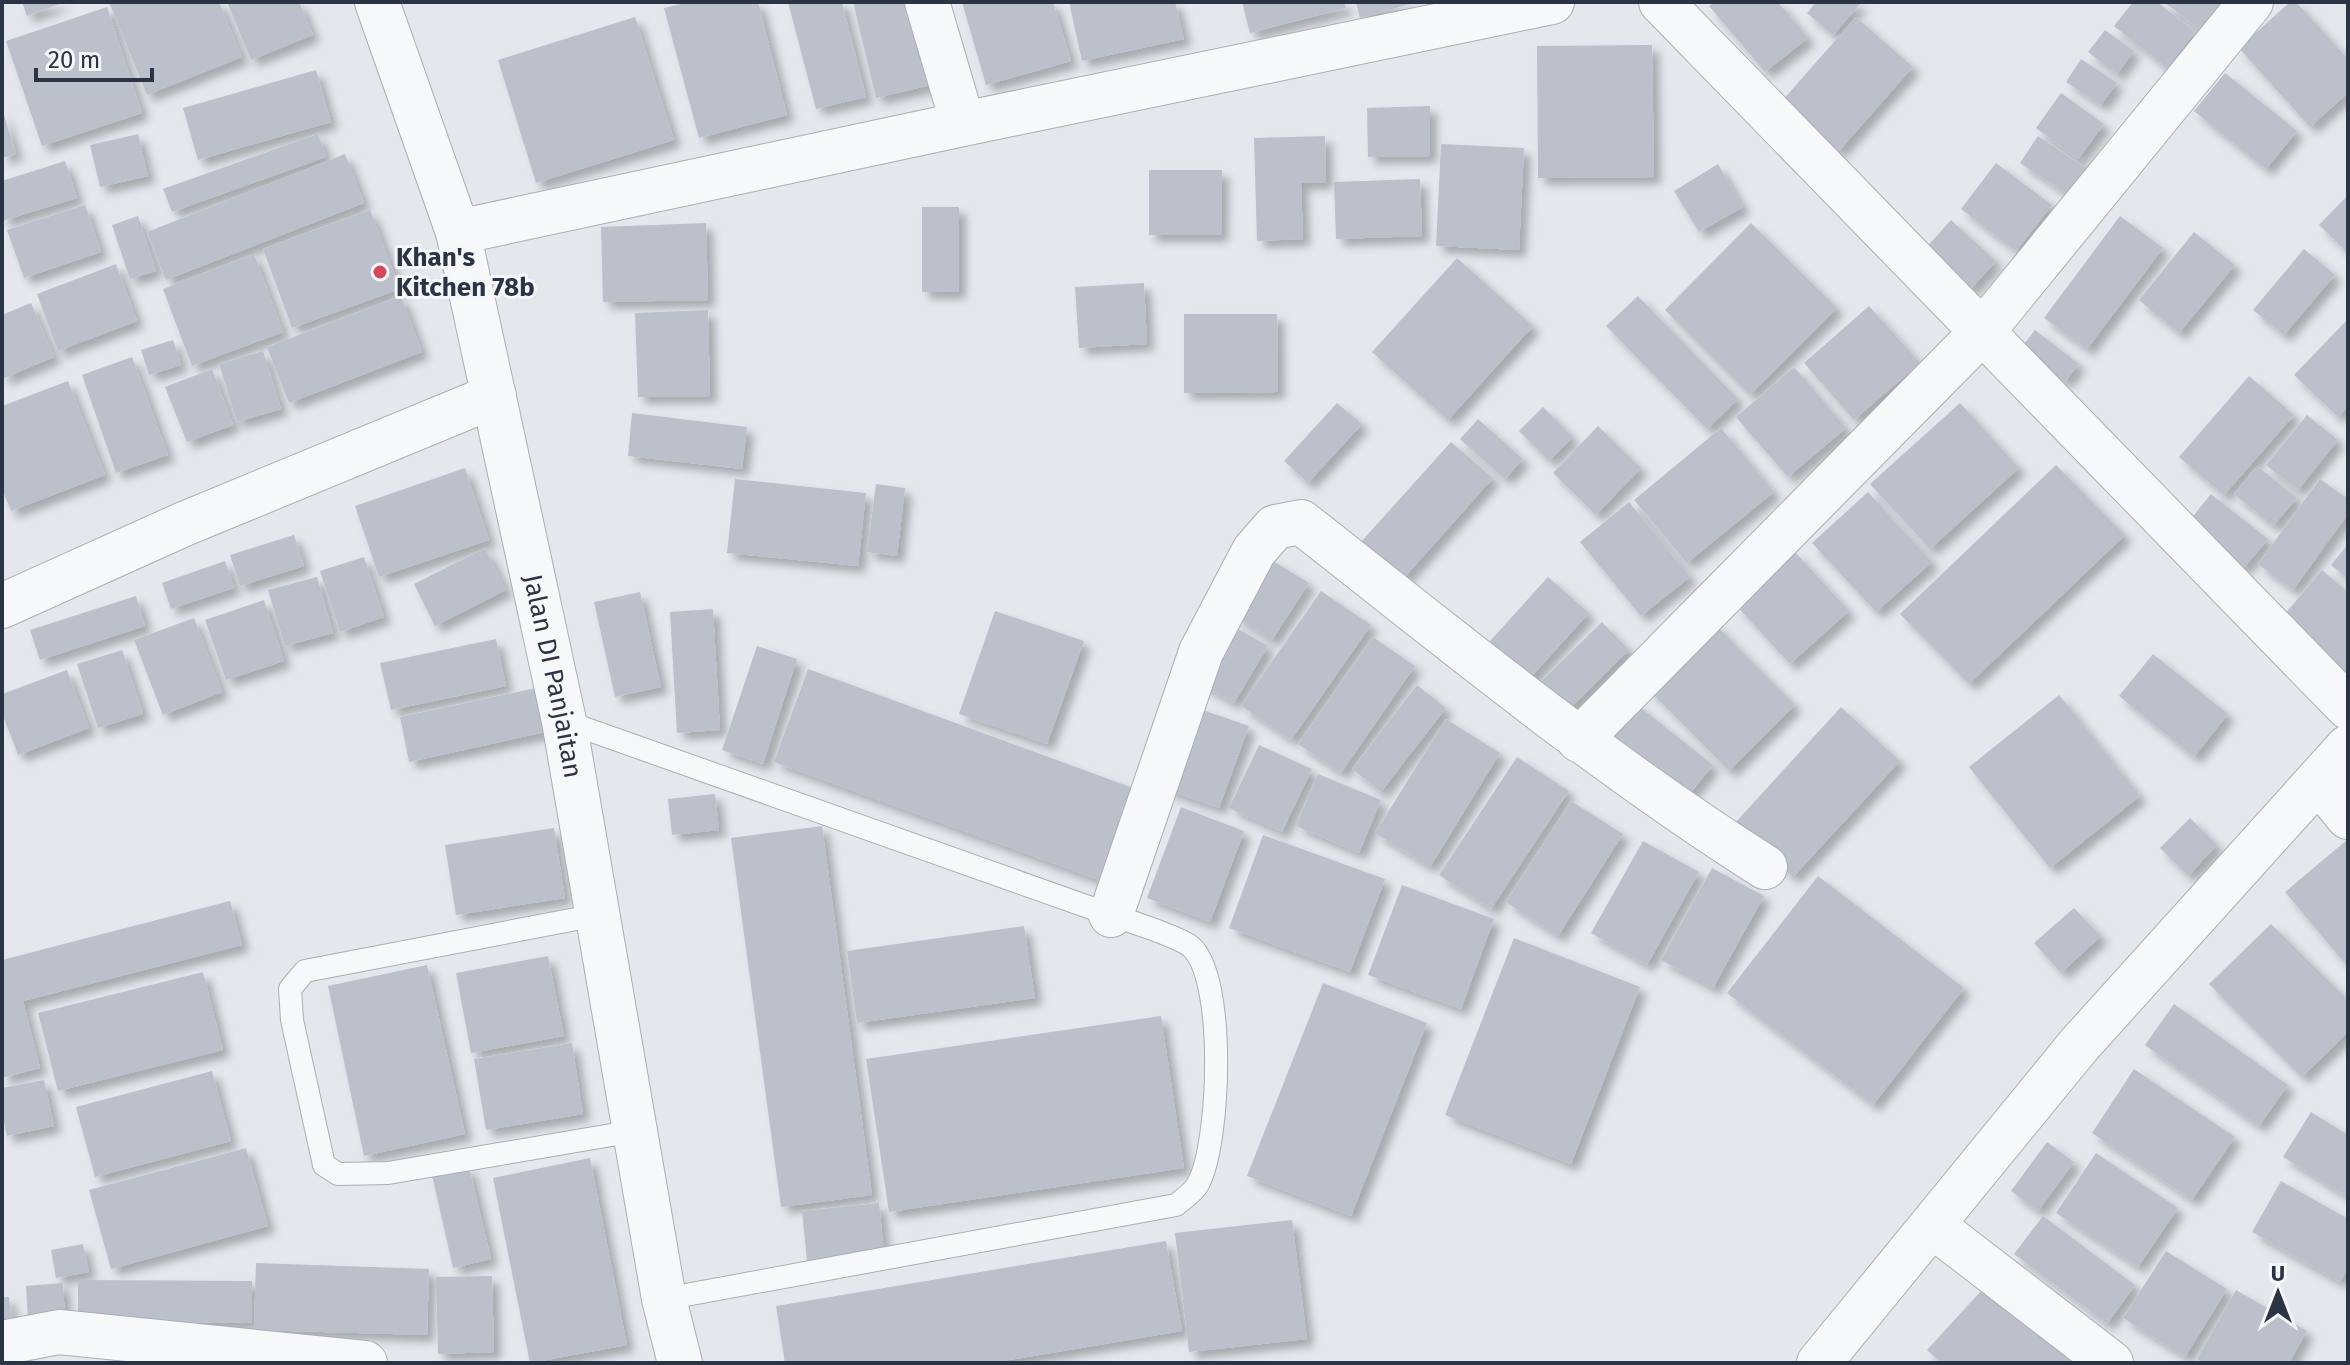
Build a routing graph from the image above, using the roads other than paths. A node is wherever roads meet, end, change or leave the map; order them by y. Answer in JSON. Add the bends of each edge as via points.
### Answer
{"nodes":[{"id":1,"x":377,"y":2,"type":"edge"},
{"id":2,"x":927,"y":2,"type":"edge"},
{"id":3,"x":1552,"y":2,"type":"edge"},
{"id":4,"x":1661,"y":2,"type":"edge"},
{"id":5,"x":2251,"y":2,"type":"edge"},
{"id":6,"x":963,"y":124,"type":"junction"},
{"id":7,"x":458,"y":232,"type":"junction"},
{"id":8,"x":1982,"y":332,"type":"junction"},
{"id":9,"x":494,"y":396,"type":"junction"},
{"id":10,"x":2,"y":606,"type":"edge"},
{"id":11,"x":2348,"y":707,"type":"edge"},
{"id":12,"x":564,"y":721,"type":"junction"},
{"id":13,"x":1579,"y":740,"type":"junction"},
{"id":14,"x":2348,"y":747,"type":"edge"},
{"id":15,"x":2318,"y":780,"type":"junction"},
{"id":16,"x":2348,"y":817,"type":"edge"},
{"id":17,"x":1765,"y":867,"type":"dead end"},
{"id":18,"x":597,"y":915,"type":"junction"},
{"id":19,"x":1111,"y":915,"type":"junction"},
{"id":20,"x":635,"y":1131,"type":"junction"},
{"id":21,"x":1933,"y":1226,"type":"junction"},
{"id":22,"x":664,"y":1299,"type":"junction"},
{"id":23,"x":2,"y":1343,"type":"edge"},
{"id":24,"x":365,"y":1363,"type":"edge"},
{"id":25,"x":680,"y":1363,"type":"edge"},
{"id":26,"x":1819,"y":1363,"type":"edge"},
{"id":27,"x":2111,"y":1363,"type":"edge"}],
"edges":[{"from":1,"to":7,"type":"street","name":"Jalan DI Panjaitan"},
{"from":2,"to":6,"type":"street"},
{"from":3,"to":6,"type":"street"},
{"from":4,"to":8,"type":"street"},
{"from":5,"to":8,"type":"street"},
{"from":6,"to":7,"type":"street"},
{"from":7,"to":9,"type":"street","name":"Jalan DI Panjaitan"},
{"from":8,"to":11,"type":"street"},
{"from":8,"to":13,"type":"street"},
{"from":9,"to":10,"type":"street"},
{"from":9,"to":12,"type":"street","name":"Jalan DI Panjaitan"},
{"from":12,"to":18,"type":"street","name":"Jalan DI Panjaitan"},
{"from":12,"to":19,"type":"lane"},
{"from":13,"to":17,"type":"street"},
{"from":13,"to":19,"type":"street","via":[[1301,522],[1275,527],[1254,551],[1201,652]]},
{"from":14,"to":15,"type":"street"},
{"from":15,"to":16,"type":"street"},
{"from":15,"to":21,"type":"street","via":[[2079,1045]]},
{"from":18,"to":20,"type":"street","name":"Jalan DI Panjaitan"},
{"from":18,"to":20,"type":"lane","via":[[305,971],[290,989],[292,1020],[324,1165],[338,1174],[388,1173]]},
{"from":19,"to":22,"type":"lane","via":[[1191,947],[1206,972],[1216,1023],[1209,1152],[1198,1185],[1176,1205]]},
{"from":20,"to":22,"type":"street","name":"Jalan DI Panjaitan"},
{"from":21,"to":26,"type":"street"},
{"from":21,"to":27,"type":"street"},
{"from":22,"to":25,"type":"street","name":"Jalan DI Panjaitan"},
{"from":23,"to":24,"type":"street","via":[[59,1332]]}]}
